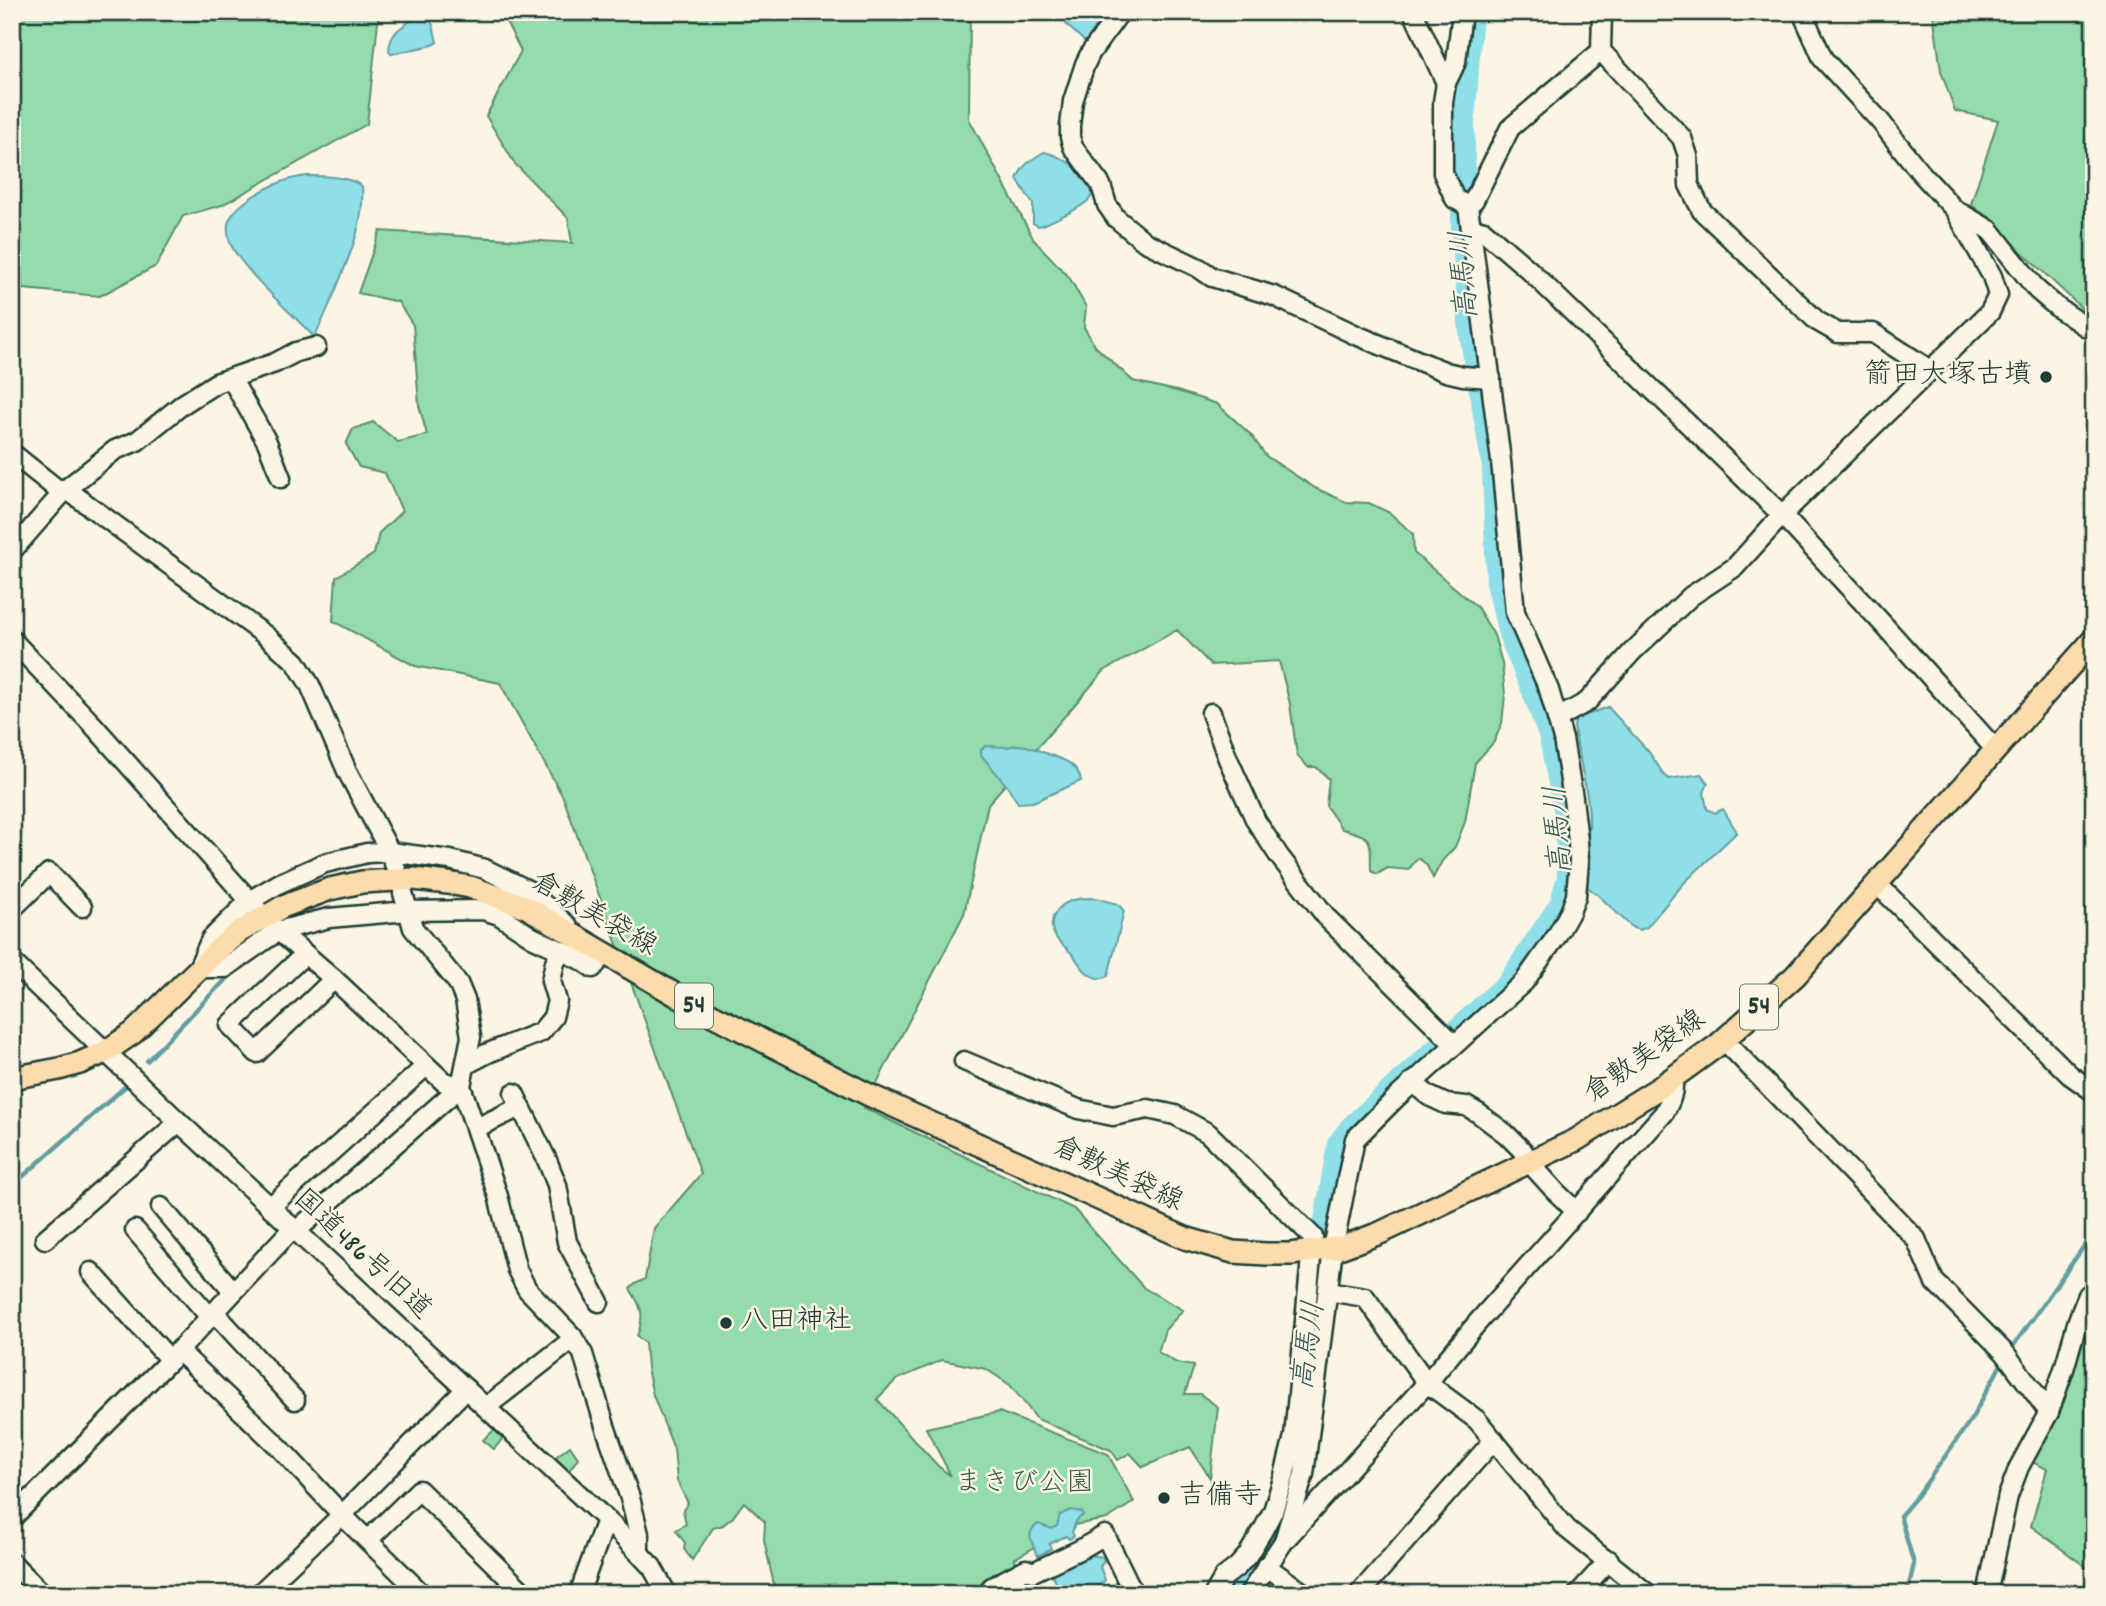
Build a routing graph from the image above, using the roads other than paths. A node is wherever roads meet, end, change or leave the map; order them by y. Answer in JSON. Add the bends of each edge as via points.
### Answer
{"nodes":[{"id":1,"x":1121,"y":12,"type":"edge"},
{"id":2,"x":1413,"y":12,"type":"edge"},
{"id":3,"x":1462,"y":12,"type":"edge"},
{"id":4,"x":1602,"y":12,"type":"edge"},
{"id":5,"x":1802,"y":12,"type":"edge"},
{"id":6,"x":1601,"y":51,"type":"junction"},
{"id":7,"x":1446,"y":83,"type":"junction"},
{"id":8,"x":1468,"y":206,"type":"junction"},
{"id":9,"x":1955,"y":210,"type":"junction"},
{"id":10,"x":1471,"y":229,"type":"junction"},
{"id":11,"x":2094,"y":332,"type":"edge"},
{"id":12,"x":316,"y":347,"type":"dead end"},
{"id":13,"x":1930,"y":370,"type":"junction"},
{"id":14,"x":231,"y":378,"type":"junction"},
{"id":15,"x":1491,"y":378,"type":"junction"},
{"id":16,"x":12,"y":453,"type":"edge"},
{"id":17,"x":281,"y":478,"type":"dead end"},
{"id":18,"x":66,"y":489,"type":"junction"},
{"id":19,"x":1782,"y":515,"type":"junction"},
{"id":20,"x":12,"y":551,"type":"edge"},
{"id":21,"x":2094,"y":639,"type":"edge"},
{"id":22,"x":12,"y":640,"type":"edge"},
{"id":23,"x":1211,"y":713,"type":"dead end"},
{"id":24,"x":1558,"y":718,"type":"junction"},
{"id":25,"x":1996,"y":750,"type":"junction"},
{"id":26,"x":393,"y":861,"type":"junction"},
{"id":27,"x":1876,"y":883,"type":"junction"},
{"id":28,"x":405,"y":902,"type":"junction"},
{"id":29,"x":82,"y":906,"type":"dead end"},
{"id":30,"x":254,"y":906,"type":"junction"},
{"id":31,"x":12,"y":909,"type":"edge"},
{"id":32,"x":275,"y":928,"type":"junction"},
{"id":33,"x":595,"y":949,"type":"junction"},
{"id":34,"x":562,"y":951,"type":"junction"},
{"id":35,"x":305,"y":954,"type":"junction"},
{"id":36,"x":12,"y":962,"type":"edge"},
{"id":37,"x":198,"y":968,"type":"junction"},
{"id":38,"x":334,"y":979,"type":"junction"},
{"id":39,"x":1723,"y":1039,"type":"junction"},
{"id":40,"x":1449,"y":1040,"type":"junction"},
{"id":41,"x":105,"y":1052,"type":"junction"},
{"id":42,"x":964,"y":1061,"type":"dead end"},
{"id":43,"x":467,"y":1064,"type":"junction"},
{"id":44,"x":426,"y":1066,"type":"junction"},
{"id":45,"x":12,"y":1078,"type":"edge"},
{"id":46,"x":1673,"y":1079,"type":"junction"},
{"id":47,"x":1412,"y":1082,"type":"junction"},
{"id":48,"x":461,"y":1086,"type":"junction"},
{"id":49,"x":2094,"y":1092,"type":"edge"},
{"id":50,"x":179,"y":1122,"type":"junction"},
{"id":51,"x":476,"y":1128,"type":"junction"},
{"id":52,"x":1529,"y":1162,"type":"junction"},
{"id":53,"x":160,"y":1207,"type":"dead end"},
{"id":54,"x":270,"y":1207,"type":"junction"},
{"id":55,"x":1577,"y":1212,"type":"junction"},
{"id":56,"x":135,"y":1230,"type":"dead end"},
{"id":57,"x":294,"y":1230,"type":"junction"},
{"id":58,"x":45,"y":1239,"type":"dead end"},
{"id":59,"x":1322,"y":1251,"type":"junction"},
{"id":60,"x":91,"y":1272,"type":"dead end"},
{"id":61,"x":2094,"y":1290,"type":"edge"},
{"id":62,"x":233,"y":1291,"type":"junction"},
{"id":63,"x":1328,"y":1291,"type":"junction"},
{"id":64,"x":598,"y":1302,"type":"dead end"},
{"id":65,"x":212,"y":1314,"type":"junction"},
{"id":66,"x":572,"y":1336,"type":"junction"},
{"id":67,"x":175,"y":1355,"type":"junction"},
{"id":68,"x":1427,"y":1383,"type":"junction"},
{"id":69,"x":466,"y":1389,"type":"junction"},
{"id":70,"x":295,"y":1400,"type":"dead end"},
{"id":71,"x":486,"y":1407,"type":"junction"},
{"id":72,"x":2049,"y":1412,"type":"junction"},
{"id":73,"x":1494,"y":1440,"type":"junction"},
{"id":74,"x":342,"y":1515,"type":"junction"},
{"id":75,"x":12,"y":1518,"type":"edge"},
{"id":76,"x":606,"y":1520,"type":"junction"},
{"id":77,"x":368,"y":1540,"type":"junction"},
{"id":78,"x":1284,"y":1541,"type":"junction"},
{"id":79,"x":639,"y":1552,"type":"junction"},
{"id":80,"x":1609,"y":1560,"type":"junction"},
{"id":81,"x":12,"y":1563,"type":"edge"},
{"id":82,"x":1266,"y":1566,"type":"junction"},
{"id":83,"x":43,"y":1594,"type":"edge"},
{"id":84,"x":259,"y":1594,"type":"edge"},
{"id":85,"x":422,"y":1594,"type":"edge"},
{"id":86,"x":524,"y":1594,"type":"edge"},
{"id":87,"x":579,"y":1594,"type":"edge"},
{"id":88,"x":667,"y":1594,"type":"edge"},
{"id":89,"x":993,"y":1594,"type":"edge"},
{"id":90,"x":1134,"y":1594,"type":"edge"},
{"id":91,"x":1214,"y":1594,"type":"edge"},
{"id":92,"x":1249,"y":1594,"type":"edge"},
{"id":93,"x":1305,"y":1594,"type":"edge"},
{"id":94,"x":1359,"y":1594,"type":"edge"},
{"id":95,"x":1578,"y":1594,"type":"edge"},
{"id":96,"x":1648,"y":1594,"type":"edge"},
{"id":97,"x":1987,"y":1594,"type":"edge"}],
"edges":[{"from":1,"to":15,"type":"street","via":[[1085,64],[1070,126],[1073,147],[1101,185],[1115,218],[1144,243],[1212,277],[1273,296],[1446,372]]},
{"from":2,"to":7,"type":"street"},
{"from":3,"to":7,"type":"street","via":[[1456,62]]},
{"from":4,"to":6,"type":"street"},
{"from":5,"to":9,"type":"street","via":[[1823,59]]},
{"from":6,"to":8,"type":"street","via":[[1510,128]]},
{"from":6,"to":13,"type":"street","via":[[1682,138],[1689,185],[1702,211],[1817,321],[1838,334],[1873,333]]},
{"from":7,"to":8,"type":"street","via":[[1443,173],[1455,198]]},
{"from":8,"to":10,"type":"street"},
{"from":9,"to":11,"type":"street","via":[[1990,230],[2037,290]]},
{"from":9,"to":13,"type":"street","via":[[1992,276],[1997,295],[1990,312]]},
{"from":10,"to":15,"type":"street"},
{"from":10,"to":19,"type":"street","via":[[1484,231],[1528,269]]},
{"from":12,"to":14,"type":"street"},
{"from":13,"to":19,"type":"street"},
{"from":14,"to":17,"type":"street","via":[[267,442]]},
{"from":14,"to":18,"type":"street","via":[[183,404]]},
{"from":15,"to":24,"type":"street","via":[[1515,612]]},
{"from":16,"to":18,"type":"street","via":[[57,489]]},
{"from":18,"to":20,"type":"street"},
{"from":18,"to":26,"type":"street","via":[[296,662]]},
{"from":19,"to":24,"type":"street","via":[[1735,567],[1691,596],[1587,702]]},
{"from":19,"to":25,"type":"street"},
{"from":21,"to":25,"type":"main road","name":"倉敷美袋線","number":"54"},
{"from":22,"to":30,"type":"street"},
{"from":23,"to":40,"type":"street","via":[[1256,821],[1279,856],[1328,919]]},
{"from":24,"to":40,"type":"street","via":[[1573,798],[1579,860],[1576,897],[1550,947],[1524,982]]},
{"from":25,"to":27,"type":"main road","name":"倉敷美袋線","number":"54"},
{"from":26,"to":30,"type":"street","via":[[367,853],[325,863],[280,883]]},
{"from":26,"to":33,"type":"street","via":[[450,860],[485,869],[528,890]]},
{"from":27,"to":39,"type":"main road","name":"倉敷美袋線","number":"54","via":[[1795,976]]},
{"from":27,"to":49,"type":"street","via":[[2070,1075]]},
{"from":28,"to":32,"type":"street"},
{"from":28,"to":34,"type":"street","via":[[499,915]]},
{"from":28,"to":43,"type":"street","via":[[413,928],[458,983],[466,1000],[471,1037]]},
{"from":29,"to":31,"type":"street","via":[[49,873]]},
{"from":30,"to":37,"type":"street","via":[[211,939]]},
{"from":32,"to":35,"type":"street"},
{"from":32,"to":37,"type":"street","via":[[225,968]]},
{"from":33,"to":34,"type":"street","via":[[593,968]]},
{"from":33,"to":37,"type":"main road","name":"倉敷美袋線","number":"54","via":[[526,906],[470,887],[393,879],[330,889],[282,907],[239,932]]},
{"from":33,"to":59,"type":"main road","name":"倉敷美袋線","number":"54","via":[[867,1094],[1185,1238],[1233,1252]]},
{"from":34,"to":43,"type":"street","via":[[551,981],[557,1001],[553,1017],[541,1032]]},
{"from":35,"to":38,"type":"street"},
{"from":35,"to":38,"type":"street","via":[[230,1025],[257,1053]]},
{"from":36,"to":41,"type":"street","name":"国道486号旧道"},
{"from":37,"to":41,"type":"main road","name":"倉敷美袋線","number":"54","via":[[133,1032]]},
{"from":38,"to":44,"type":"street"},
{"from":39,"to":46,"type":"main road","name":"倉敷美袋線","number":"54"},
{"from":39,"to":72,"type":"street","via":[[1916,1239],[1934,1282],[2006,1355]]},
{"from":40,"to":47,"type":"street"},
{"from":41,"to":45,"type":"main road","name":"倉敷美袋線","number":"54","via":[[59,1069]]},
{"from":41,"to":50,"type":"street","name":"国道486号旧道"},
{"from":42,"to":59,"type":"street","via":[[1078,1109],[1113,1116],[1148,1109],[1175,1115],[1208,1133]]},
{"from":43,"to":48,"type":"street"},
{"from":44,"to":48,"type":"street","via":[[444,1082]]},
{"from":44,"to":54,"type":"street"},
{"from":46,"to":52,"type":"main road","name":"倉敷美袋線","number":"54","via":[[1576,1140]]},
{"from":46,"to":55,"type":"street","via":[[1674,1091],[1664,1113]]},
{"from":47,"to":52,"type":"street","via":[[1446,1104],[1478,1113],[1506,1134]]},
{"from":47,"to":59,"type":"street","via":[[1355,1139]]},
{"from":48,"to":51,"type":"street"},
{"from":48,"to":57,"type":"street"},
{"from":50,"to":54,"type":"street","name":"国道486号旧道"},
{"from":50,"to":58,"type":"street"},
{"from":51,"to":64,"type":"street","via":[[517,1100],[547,1160],[568,1242]]},
{"from":51,"to":66,"type":"street","via":[[517,1270],[527,1289]]},
{"from":52,"to":55,"type":"street"},
{"from":52,"to":59,"type":"main road","name":"倉敷美袋線","number":"54","via":[[1381,1233]]},
{"from":53,"to":62,"type":"street"},
{"from":54,"to":57,"type":"street","name":"国道486号旧道"},
{"from":55,"to":68,"type":"street"},
{"from":56,"to":65,"type":"street"},
{"from":57,"to":62,"type":"street"},
{"from":57,"to":69,"type":"street","name":"国道486号旧道"},
{"from":59,"to":63,"type":"street"},
{"from":59,"to":91,"type":"street","via":[[1294,1436],[1273,1511],[1247,1556],[1224,1577]]},
{"from":60,"to":67,"type":"street"},
{"from":61,"to":72,"type":"street","via":[[2078,1320]]},
{"from":62,"to":65,"type":"street"},
{"from":63,"to":68,"type":"street","via":[[1365,1297]]},
{"from":63,"to":78,"type":"street","via":[[1304,1474]]},
{"from":65,"to":67,"type":"street"},
{"from":65,"to":70,"type":"street"},
{"from":66,"to":71,"type":"street"},
{"from":66,"to":79,"type":"street","via":[[583,1353],[630,1499]]},
{"from":67,"to":74,"type":"street","via":[[280,1448]]},
{"from":67,"to":75,"type":"street"},
{"from":68,"to":73,"type":"street","via":[[1477,1420]]},
{"from":68,"to":78,"type":"street"},
{"from":69,"to":71,"type":"street","name":"国道486号旧道"},
{"from":69,"to":74,"type":"street"},
{"from":71,"to":76,"type":"street","name":"国道486号旧道"},
{"from":72,"to":97,"type":"street","via":[[2008,1496]]},
{"from":73,"to":80,"type":"street","via":[[1567,1529]]},
{"from":73,"to":94,"type":"street"},
{"from":74,"to":77,"type":"street"},
{"from":74,"to":84,"type":"street"},
{"from":76,"to":79,"type":"street","name":"国道486号旧道"},
{"from":76,"to":87,"type":"street"},
{"from":77,"to":85,"type":"street"},
{"from":77,"to":86,"type":"street","via":[[419,1490]]},
{"from":78,"to":82,"type":"street"},
{"from":79,"to":88,"type":"street","name":"国道486号旧道"},
{"from":80,"to":95,"type":"street"},
{"from":80,"to":96,"type":"street"},
{"from":81,"to":83,"type":"street"},
{"from":82,"to":92,"type":"street"},
{"from":82,"to":93,"type":"street"},
{"from":89,"to":90,"type":"street","via":[[992,1587],[1007,1578],[1026,1569],[1033,1572],[1105,1535]]}]}
